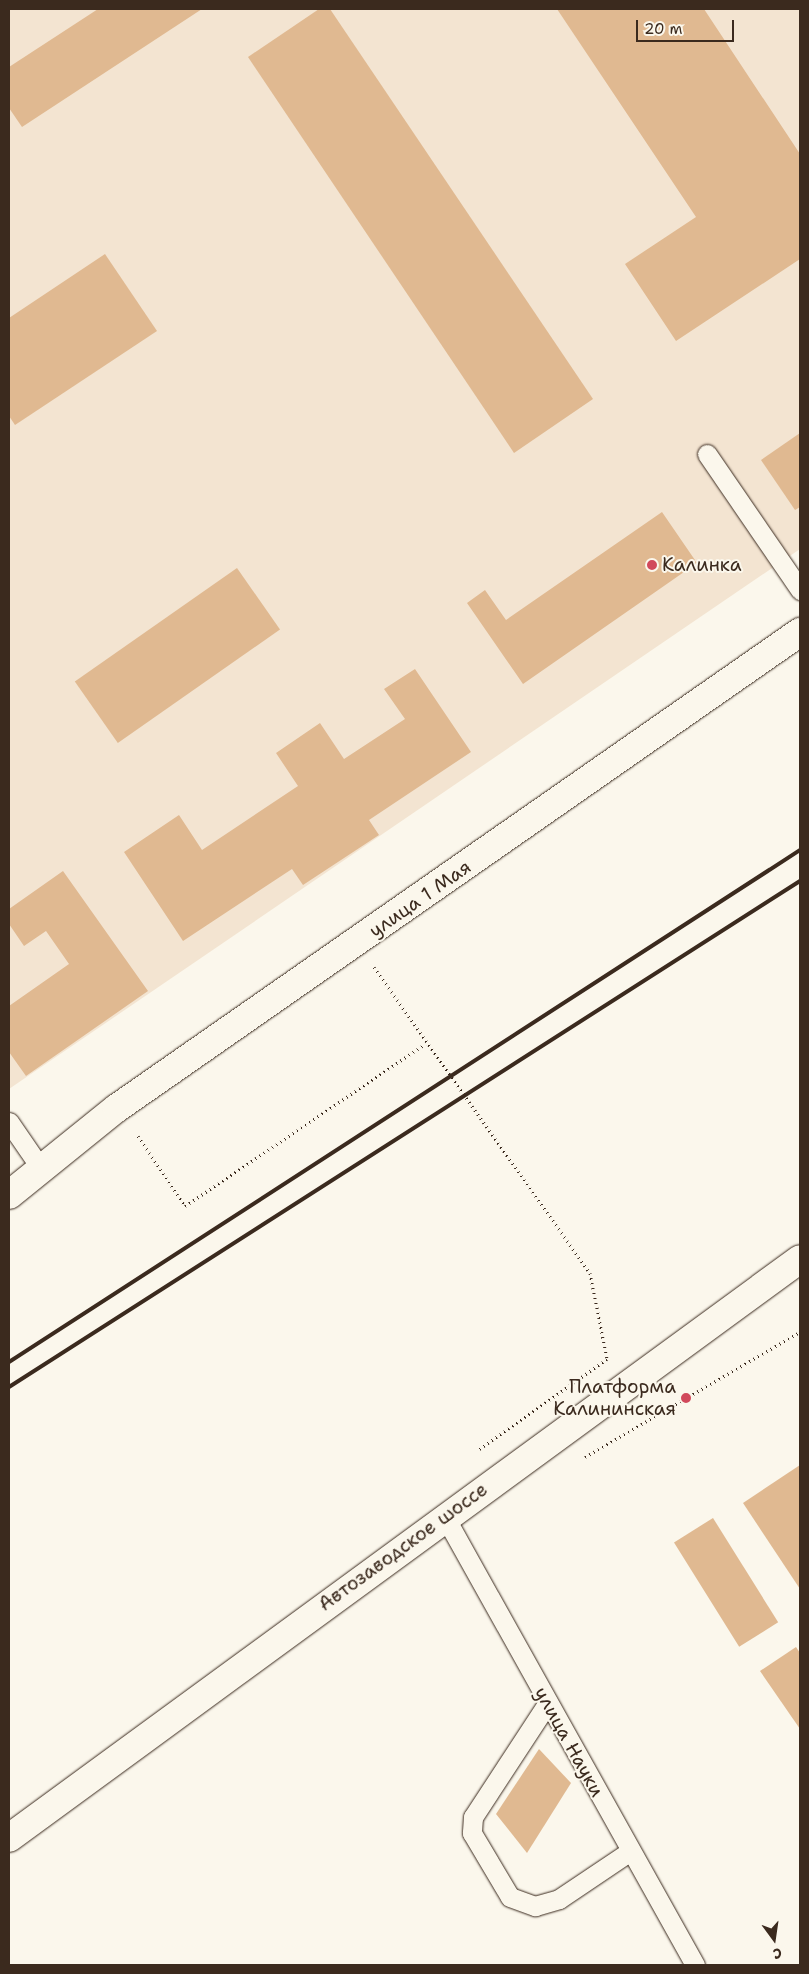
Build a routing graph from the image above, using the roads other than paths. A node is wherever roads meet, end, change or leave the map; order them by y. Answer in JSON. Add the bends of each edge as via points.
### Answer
{"nodes":[{"id":1,"x":707,"y":454,"type":"dead end"},
{"id":2,"x":800,"y":590,"type":"edge"},
{"id":3,"x":800,"y":632,"type":"edge"},
{"id":4,"x":9,"y":1122,"type":"edge"},
{"id":5,"x":40,"y":1167,"type":"junction"},
{"id":6,"x":9,"y":1195,"type":"edge"},
{"id":7,"x":800,"y":1259,"type":"edge"},
{"id":8,"x":445,"y":1517,"type":"junction"},
{"id":9,"x":547,"y":1704,"type":"junction"},
{"id":10,"x":9,"y":1838,"type":"edge"},
{"id":11,"x":630,"y":1852,"type":"junction"},
{"id":12,"x":695,"y":1965,"type":"edge"}],
"edges":[{"from":1,"to":2,"type":"lane"},
{"from":3,"to":5,"type":"main road","name":"улица 1 Мая","via":[[117,1108]]},
{"from":4,"to":5,"type":"lane"},
{"from":5,"to":6,"type":"main road","name":"улица 1 Мая"},
{"from":7,"to":8,"type":"main road","name":"Автозаводское шоссе"},
{"from":8,"to":9,"type":"lane","name":"улица Науки"},
{"from":8,"to":10,"type":"main road","name":"Автозаводское шоссе"},
{"from":9,"to":11,"type":"lane","name":"улица Науки"},
{"from":9,"to":11,"type":"lane","via":[[473,1817],[472,1833],[510,1897],[535,1906],[559,1899]]},
{"from":11,"to":12,"type":"lane","name":"улица Науки"}]}
